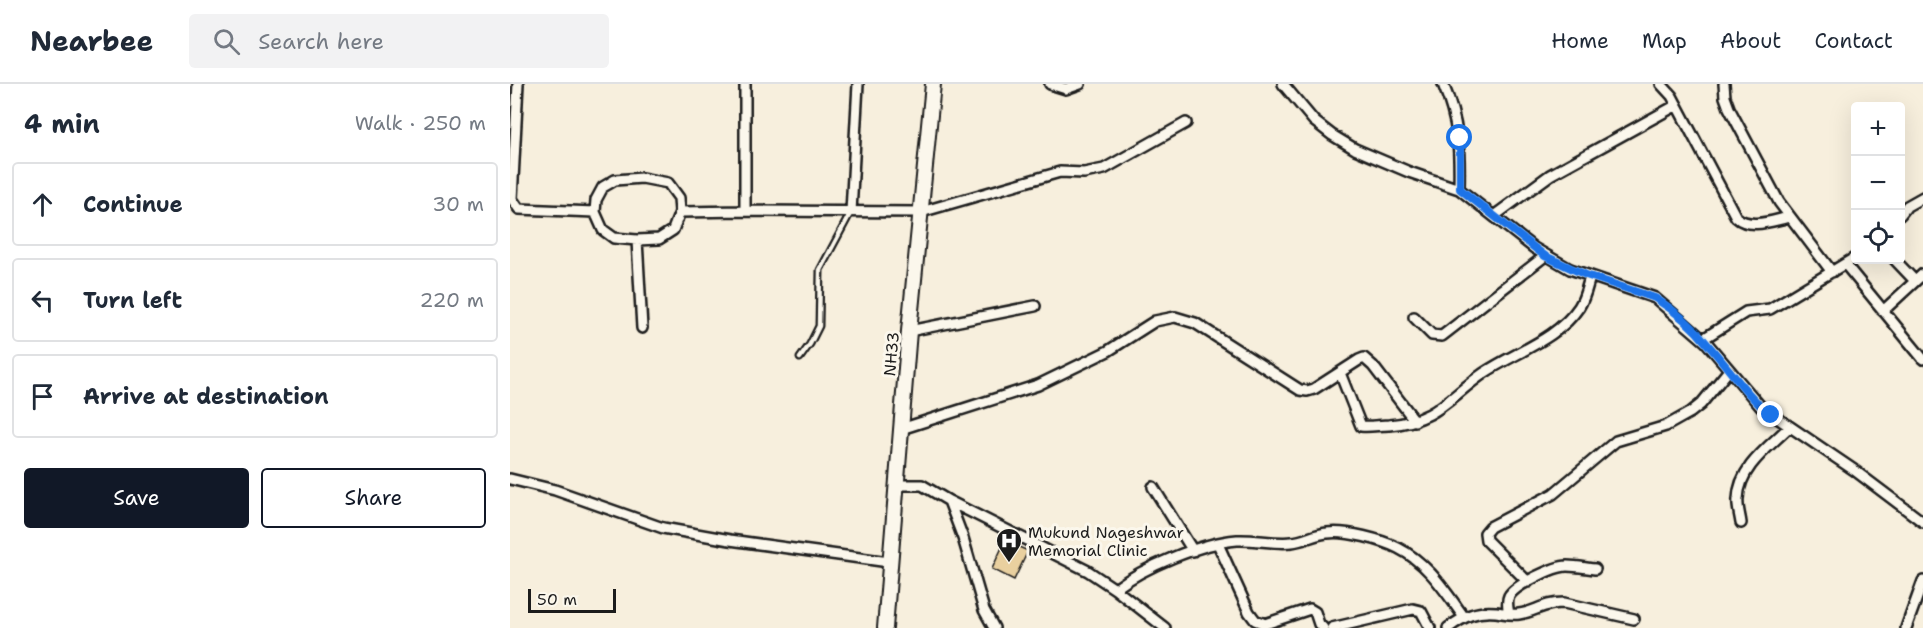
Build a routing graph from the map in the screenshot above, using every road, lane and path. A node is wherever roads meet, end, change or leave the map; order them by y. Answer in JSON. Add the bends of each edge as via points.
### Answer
{"nodes":[{"id":1,"x":518,"y":84,"type":"edge"},
{"id":2,"x":745,"y":84,"type":"edge"},
{"id":3,"x":858,"y":84,"type":"edge"},
{"id":4,"x":933,"y":84,"type":"edge"},
{"id":5,"x":1050,"y":84,"type":"edge"},
{"id":6,"x":1080,"y":84,"type":"edge"},
{"id":7,"x":1283,"y":84,"type":"edge"},
{"id":8,"x":1443,"y":84,"type":"edge"},
{"id":9,"x":1661,"y":84,"type":"edge"},
{"id":10,"x":1724,"y":84,"type":"edge"},
{"id":11,"x":1677,"y":105,"type":"junction"},
{"id":12,"x":1186,"y":123,"type":"dead end"},
{"id":13,"x":511,"y":160,"type":"edge"},
{"id":14,"x":1460,"y":189,"type":"junction"},
{"id":15,"x":1923,"y":197,"type":"edge"},
{"id":16,"x":1904,"y":210,"type":"edge"},
{"id":17,"x":745,"y":211,"type":"junction"},
{"id":18,"x":595,"y":212,"type":"junction"},
{"id":19,"x":680,"y":212,"type":"junction"},
{"id":20,"x":851,"y":212,"type":"junction"},
{"id":21,"x":921,"y":212,"type":"junction"},
{"id":22,"x":1494,"y":216,"type":"junction"},
{"id":23,"x":1790,"y":217,"type":"junction"},
{"id":24,"x":637,"y":240,"type":"junction"},
{"id":25,"x":1545,"y":256,"type":"junction"},
{"id":26,"x":1851,"y":260,"type":"edge"},
{"id":27,"x":1845,"y":264,"type":"junction"},
{"id":28,"x":1899,"y":264,"type":"edge"},
{"id":29,"x":1832,"y":272,"type":"junction"},
{"id":30,"x":1923,"y":274,"type":"edge"},
{"id":31,"x":1590,"y":277,"type":"junction"},
{"id":32,"x":1915,"y":281,"type":"junction"},
{"id":33,"x":1035,"y":306,"type":"dead end"},
{"id":34,"x":1883,"y":311,"type":"junction"},
{"id":35,"x":1414,"y":317,"type":"dead end"},
{"id":36,"x":642,"y":328,"type":"dead end"},
{"id":37,"x":909,"y":331,"type":"junction"},
{"id":38,"x":1703,"y":339,"type":"junction"},
{"id":39,"x":801,"y":358,"type":"dead end"},
{"id":40,"x":1923,"y":359,"type":"edge"},
{"id":41,"x":1729,"y":370,"type":"junction"},
{"id":42,"x":1340,"y":373,"type":"junction"},
{"id":43,"x":1415,"y":421,"type":"junction"},
{"id":44,"x":1789,"y":427,"type":"junction"},
{"id":45,"x":901,"y":429,"type":"junction"},
{"id":46,"x":510,"y":479,"type":"edge"},
{"id":47,"x":897,"y":485,"type":"junction"},
{"id":48,"x":1153,"y":487,"type":"dead end"},
{"id":49,"x":950,"y":501,"type":"junction"},
{"id":50,"x":1923,"y":522,"type":"edge"},
{"id":51,"x":1742,"y":523,"type":"dead end"},
{"id":52,"x":1218,"y":544,"type":"junction"},
{"id":53,"x":1193,"y":551,"type":"junction"},
{"id":54,"x":890,"y":562,"type":"junction"},
{"id":55,"x":1595,"y":569,"type":"dead end"},
{"id":56,"x":1923,"y":581,"type":"edge"},
{"id":57,"x":1528,"y":582,"type":"junction"},
{"id":58,"x":1115,"y":589,"type":"junction"},
{"id":59,"x":1509,"y":614,"type":"junction"},
{"id":60,"x":1464,"y":617,"type":"junction"},
{"id":61,"x":1634,"y":619,"type":"dead end"},
{"id":62,"x":885,"y":628,"type":"edge"},
{"id":63,"x":994,"y":628,"type":"edge"},
{"id":64,"x":1165,"y":628,"type":"edge"},
{"id":65,"x":1323,"y":628,"type":"edge"},
{"id":66,"x":1332,"y":628,"type":"edge"},
{"id":67,"x":1430,"y":628,"type":"edge"},
{"id":68,"x":1448,"y":628,"type":"edge"},
{"id":69,"x":1906,"y":628,"type":"edge"}],
"edges":[{"from":1,"to":13,"type":"street"},
{"from":2,"to":17,"type":"street"},
{"from":3,"to":20,"type":"street"},
{"from":4,"to":21,"type":"main road","name":"NH33"},
{"from":5,"to":6,"type":"street","via":[[1066,89]]},
{"from":7,"to":14,"type":"street","via":[[1314,121],[1355,149]]},
{"from":8,"to":14,"type":"street","via":[[1460,138]]},
{"from":9,"to":11,"type":"street"},
{"from":10,"to":23,"type":"street","via":[[1729,108]]},
{"from":11,"to":22,"type":"street","via":[[1550,175]]},
{"from":11,"to":23,"type":"street","via":[[1736,217],[1746,224]]},
{"from":12,"to":21,"type":"street","via":[[1104,169],[1060,172]]},
{"from":13,"to":18,"type":"street","via":[[512,199],[519,208]]},
{"from":14,"to":22,"type":"street"},
{"from":15,"to":16,"type":"street"},
{"from":17,"to":19,"type":"street"},
{"from":17,"to":20,"type":"street"},
{"from":18,"to":19,"type":"street","via":[[603,187],[615,180],[642,178],[668,183],[679,198]]},
{"from":18,"to":24,"type":"street","via":[[603,230],[614,238]]},
{"from":19,"to":24,"type":"street","via":[[673,230],[659,238]]},
{"from":20,"to":21,"type":"street"},
{"from":20,"to":39,"type":"lane","via":[[820,270],[819,326]]},
{"from":21,"to":37,"type":"main road","name":"NH33"},
{"from":22,"to":25,"type":"street"},
{"from":23,"to":29,"type":"street"},
{"from":24,"to":36,"type":"street"},
{"from":25,"to":31,"type":"street"},
{"from":25,"to":35,"type":"street","via":[[1442,336],[1431,335]]},
{"from":26,"to":27,"type":"street"},
{"from":27,"to":29,"type":"street"},
{"from":27,"to":34,"type":"street"},
{"from":28,"to":32,"type":"street"},
{"from":29,"to":38,"type":"street","via":[[1770,309],[1746,312]]},
{"from":30,"to":32,"type":"street"},
{"from":31,"to":38,"type":"street","via":[[1655,298]]},
{"from":31,"to":43,"type":"street","via":[[1577,309],[1560,326],[1485,372],[1444,406]]},
{"from":32,"to":34,"type":"street"},
{"from":33,"to":37,"type":"street"},
{"from":34,"to":40,"type":"street"},
{"from":37,"to":45,"type":"main road","name":"NH33"},
{"from":38,"to":41,"type":"street"},
{"from":41,"to":44,"type":"street","via":[[1761,407]]},
{"from":41,"to":57,"type":"street","via":[[1691,412],[1666,426],[1616,441],[1553,494],[1485,532],[1486,540]]},
{"from":42,"to":43,"type":"street","via":[[1364,358]]},
{"from":42,"to":43,"type":"street","via":[[1361,426]]},
{"from":42,"to":45,"type":"street","via":[[1314,389],[1300,390],[1195,323],[1165,318],[1038,385]]},
{"from":44,"to":50,"type":"street"},
{"from":44,"to":51,"type":"street","via":[[1746,471],[1737,501]]},
{"from":45,"to":47,"type":"main road","name":"NH33"},
{"from":46,"to":54,"type":"street","via":[[555,490],[663,528]]},
{"from":47,"to":49,"type":"street","via":[[922,485]]},
{"from":47,"to":54,"type":"main road","name":"NH33"},
{"from":48,"to":53,"type":"street"},
{"from":49,"to":58,"type":"street","via":[[1077,565]]},
{"from":49,"to":63,"type":"street","via":[[984,610]]},
{"from":52,"to":53,"type":"street"},
{"from":52,"to":60,"type":"street","via":[[1237,540],[1293,542],[1328,533],[1374,540],[1398,548],[1424,565]]},
{"from":52,"to":65,"type":"street","via":[[1255,620],[1265,624],[1310,609],[1316,612]]},
{"from":53,"to":58,"type":"street","via":[[1149,568]]},
{"from":54,"to":62,"type":"main road","name":"NH33"},
{"from":55,"to":57,"type":"street","via":[[1555,568]]},
{"from":56,"to":69,"type":"street"},
{"from":57,"to":59,"type":"street","via":[[1510,594]]},
{"from":58,"to":64,"type":"street"},
{"from":59,"to":60,"type":"street","via":[[1488,611]]},
{"from":59,"to":61,"type":"street","via":[[1564,603]]},
{"from":60,"to":68,"type":"street"},
{"from":66,"to":67,"type":"street","via":[[1413,609],[1421,611]]}]}
